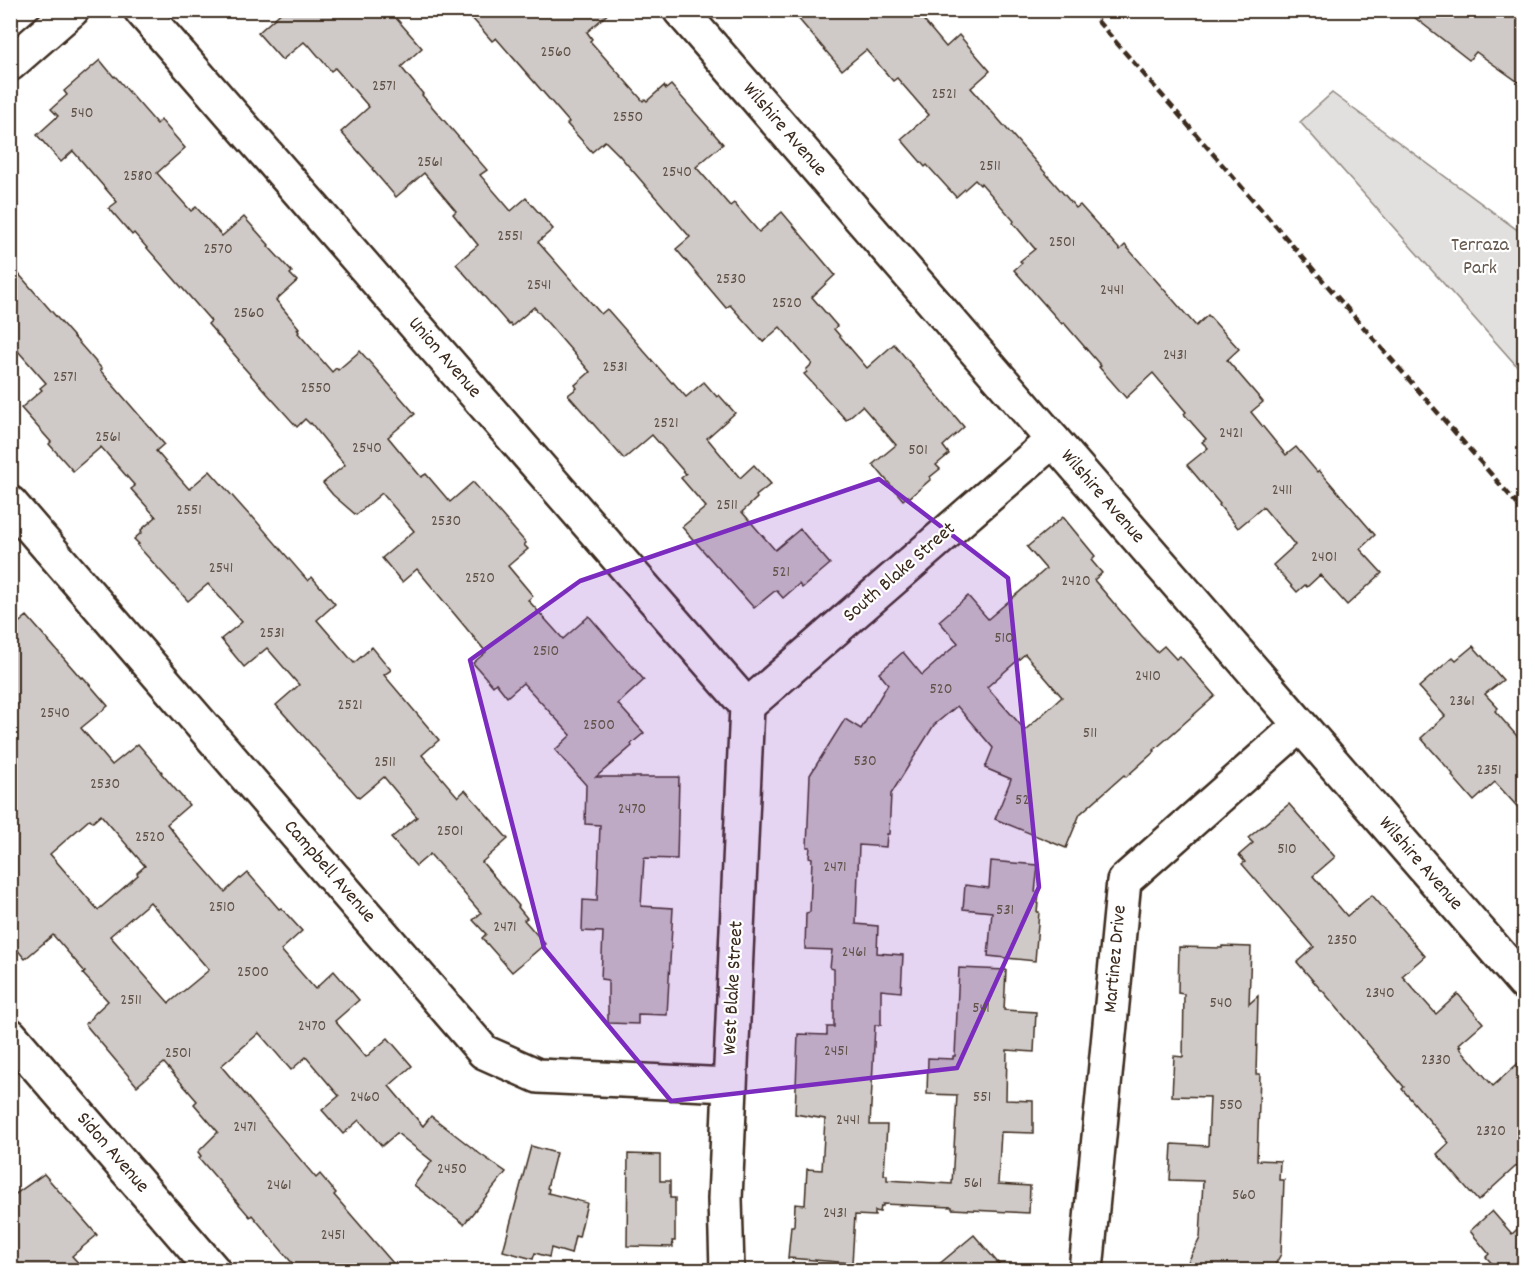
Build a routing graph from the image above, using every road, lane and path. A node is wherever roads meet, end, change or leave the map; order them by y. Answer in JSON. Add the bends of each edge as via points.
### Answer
{"nodes":[{"id":1,"x":72,"y":10,"type":"edge"},
{"id":2,"x":141,"y":10,"type":"edge"},
{"id":3,"x":680,"y":10,"type":"edge"},
{"id":4,"x":10,"y":64,"type":"edge"},
{"id":5,"x":1053,"y":440,"type":"junction"},
{"id":6,"x":10,"y":503,"type":"edge"},
{"id":7,"x":747,"y":706,"type":"junction"},
{"id":8,"x":1299,"y":726,"type":"junction"},
{"id":9,"x":1524,"y":983,"type":"edge"},
{"id":10,"x":10,"y":1035,"type":"edge"},
{"id":11,"x":729,"y":1085,"type":"junction"},
{"id":12,"x":213,"y":1270,"type":"edge"},
{"id":13,"x":727,"y":1270,"type":"edge"},
{"id":14,"x":1086,"y":1270,"type":"edge"}],
"edges":[{"from":1,"to":4,"type":"street"},
{"from":2,"to":7,"type":"street","name":"Union Avenue"},
{"from":3,"to":5,"type":"street","name":"Wilshire Avenue"},
{"from":5,"to":7,"type":"street","name":"South Blake Street"},
{"from":5,"to":8,"type":"street","name":"Wilshire Avenue"},
{"from":6,"to":11,"type":"street","name":"Campbell Avenue","via":[[484,1052],[538,1076]]},
{"from":7,"to":11,"type":"street","name":"West Blake Street"},
{"from":8,"to":9,"type":"street","name":"Wilshire Avenue"},
{"from":8,"to":14,"type":"street","name":"Martinez Drive","via":[[1124,881]]},
{"from":10,"to":12,"type":"street","name":"Sidon Avenue"},
{"from":11,"to":13,"type":"street","name":"West Blake Street"}]}
